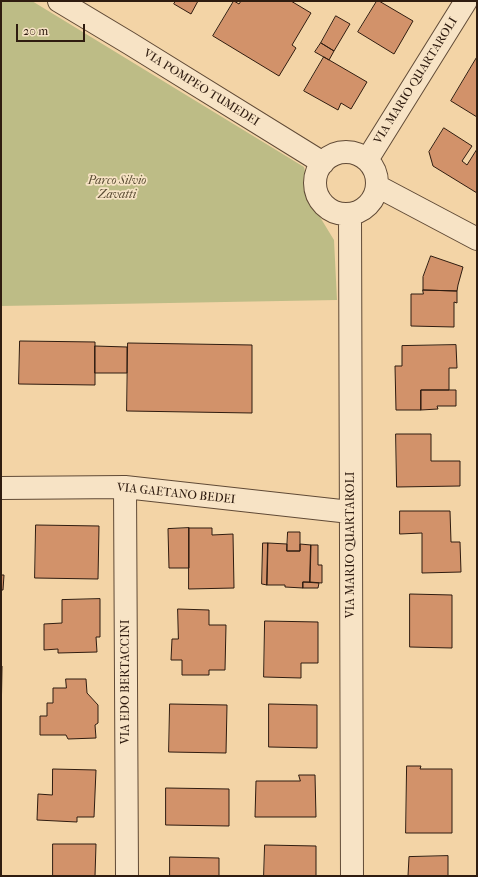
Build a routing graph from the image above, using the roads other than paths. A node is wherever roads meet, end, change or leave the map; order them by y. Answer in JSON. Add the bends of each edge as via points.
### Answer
{"nodes":[{"id":1,"x":59,"y":1,"type":"edge"},
{"id":2,"x":466,"y":1,"type":"edge"},
{"id":3,"x":367,"y":160,"type":"junction"},
{"id":4,"x":322,"y":163,"type":"junction"},
{"id":5,"x":377,"y":186,"type":"junction"},
{"id":6,"x":350,"y":214,"type":"junction"},
{"id":7,"x":477,"y":239,"type":"edge"},
{"id":8,"x":125,"y":487,"type":"junction"},
{"id":9,"x":1,"y":488,"type":"edge"},
{"id":10,"x":350,"y":512,"type":"junction"},
{"id":11,"x":127,"y":876,"type":"edge"},
{"id":12,"x":352,"y":876,"type":"edge"}],
"edges":[{"from":1,"to":4,"type":"street","name":"VIA POMPEO TUMEDEI"},
{"from":2,"to":3,"type":"street","name":"VIA MARIO QUARTAROLI"},
{"from":3,"to":4,"type":"street","via":[[349,152],[339,153]]},
{"from":3,"to":5,"type":"street","via":[[373,168]]},
{"from":4,"to":6,"type":"street","via":[[317,172],[316,193],[330,209]]},
{"from":5,"to":6,"type":"street","via":[[368,204],[360,211]]},
{"from":5,"to":7,"type":"street"},
{"from":6,"to":10,"type":"street","name":"VIA MARIO QUARTAROLI"},
{"from":8,"to":9,"type":"street","name":"VIA GAETANO BEDEI"},
{"from":8,"to":10,"type":"street","name":"VIA GAETANO BEDEI"},
{"from":8,"to":11,"type":"street","name":"VIA EDO BERTACCINI"},
{"from":10,"to":12,"type":"street","name":"VIA MARIO QUARTAROLI"}]}
